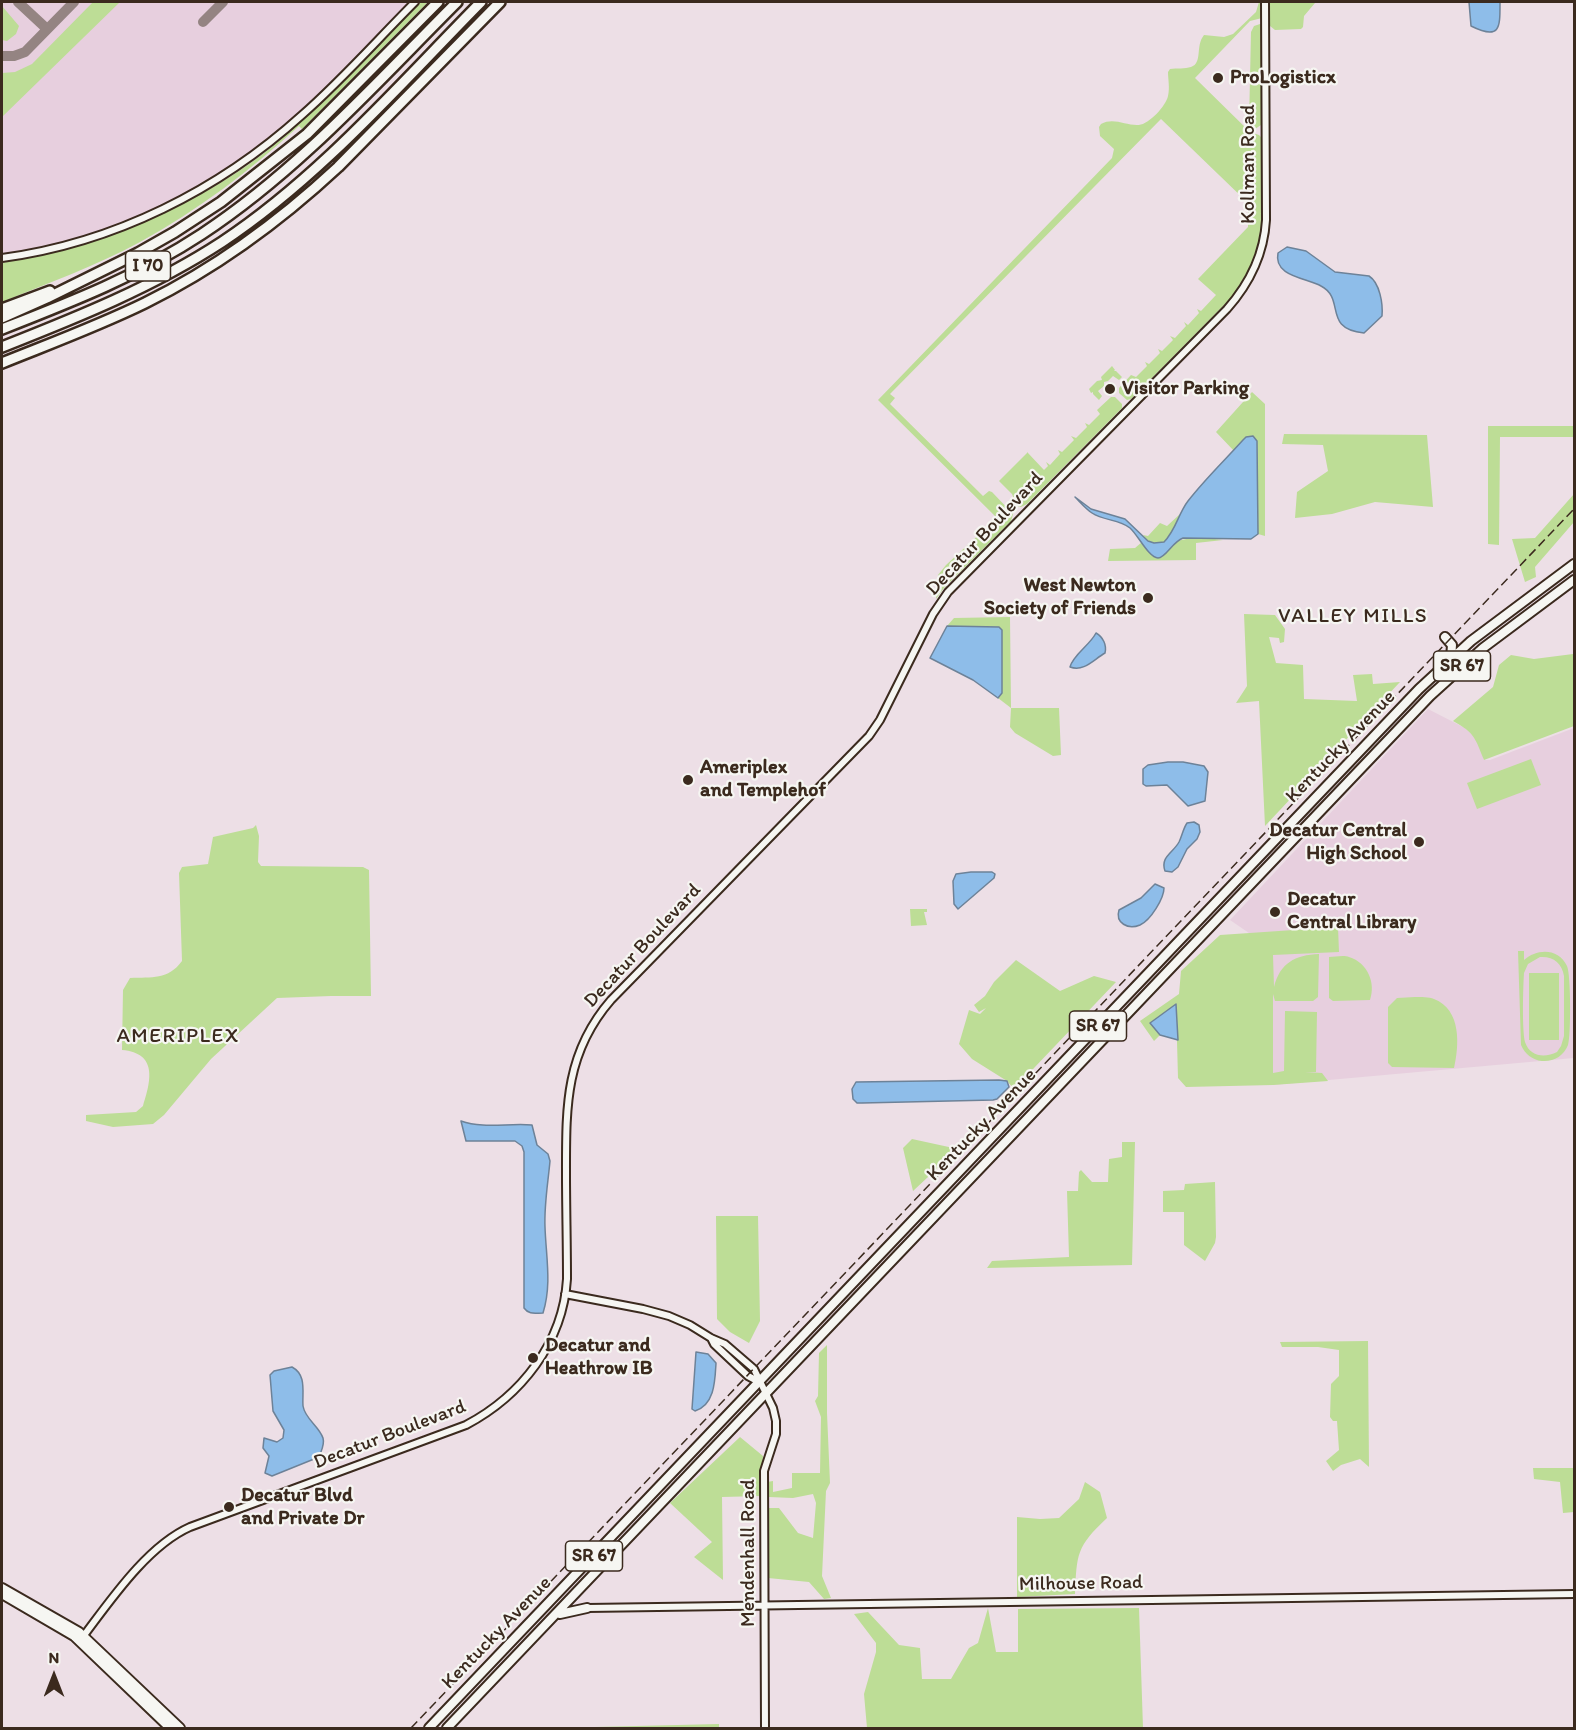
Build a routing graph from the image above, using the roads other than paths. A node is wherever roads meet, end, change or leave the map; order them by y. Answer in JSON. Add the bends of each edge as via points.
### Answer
{"nodes":[{"id":1,"x":415,"y":2,"type":"edge"},
{"id":2,"x":438,"y":2,"type":"edge"},
{"id":3,"x":457,"y":2,"type":"edge"},
{"id":4,"x":481,"y":2,"type":"edge"},
{"id":5,"x":500,"y":2,"type":"edge"},
{"id":6,"x":1265,"y":2,"type":"edge"},
{"id":7,"x":2,"y":258,"type":"edge"},
{"id":8,"x":108,"y":268,"type":"junction"},
{"id":9,"x":2,"y":309,"type":"edge"},
{"id":10,"x":1222,"y":314,"type":"joint"},
{"id":11,"x":2,"y":318,"type":"edge"},
{"id":12,"x":2,"y":329,"type":"edge"},
{"id":13,"x":2,"y":347,"type":"edge"},
{"id":14,"x":2,"y":363,"type":"edge"},
{"id":15,"x":1575,"y":564,"type":"edge"},
{"id":16,"x":1575,"y":580,"type":"edge"},
{"id":17,"x":1445,"y":637,"type":"dead end"},
{"id":18,"x":1451,"y":658,"type":"junction"},
{"id":19,"x":565,"y":1294,"type":"junction"},
{"id":20,"x":760,"y":1382,"type":"junction"},
{"id":21,"x":767,"y":1394,"type":"junction"},
{"id":22,"x":585,"y":1584,"type":"junction"},
{"id":23,"x":2,"y":1588,"type":"edge"},
{"id":24,"x":2,"y":1594,"type":"edge"},
{"id":25,"x":1575,"y":1594,"type":"edge"},
{"id":26,"x":765,"y":1605,"type":"junction"},
{"id":27,"x":587,"y":1608,"type":"junction"},
{"id":28,"x":556,"y":1616,"type":"junction"},
{"id":29,"x":81,"y":1638,"type":"junction"},
{"id":30,"x":170,"y":1728,"type":"edge"},
{"id":31,"x":180,"y":1728,"type":"edge"},
{"id":32,"x":429,"y":1728,"type":"edge"},
{"id":33,"x":447,"y":1728,"type":"edge"},
{"id":34,"x":765,"y":1728,"type":"edge"}],
"edges":[{"from":1,"to":7,"type":"street","via":[[303,115],[216,180],[165,208],[109,231]]},
{"from":2,"to":8,"type":"highway","via":[[307,134],[252,179],[175,232]]},
{"from":3,"to":12,"type":"highway","number":"I 70","via":[[314,147],[231,214],[130,275]]},
{"from":4,"to":13,"type":"highway","number":"I 70","via":[[330,155],[242,228],[142,288]]},
{"from":5,"to":14,"type":"highway","via":[[338,167],[257,235],[148,301]]},
{"from":6,"to":10,"type":"street","name":"Kollman Road","via":[[1265,231],[1252,274]]},
{"from":8,"to":9,"type":"highway"},
{"from":8,"to":11,"type":"highway"},
{"from":10,"to":19,"type":"street","name":"Decatur Boulevard","via":[[948,592],[871,734],[596,1018],[575,1060],[568,1094]]},
{"from":15,"to":18,"type":"main road","name":"Kentucky Avenue","number":"SR 67"},
{"from":16,"to":21,"type":"main road","name":"Kentucky Avenue","number":"SR 67","via":[[1483,648],[1426,700]]},
{"from":17,"to":18,"type":"main road","via":[[1452,645]]},
{"from":18,"to":20,"type":"main road","name":"Kentucky Avenue","number":"SR 67"},
{"from":19,"to":20,"type":"street","via":[[665,1314],[690,1325],[711,1338],[748,1376]]},
{"from":19,"to":29,"type":"street","name":"Decatur Boulevard","via":[[553,1334],[537,1363],[518,1388],[489,1412],[458,1429],[186,1529],[159,1546]]},
{"from":20,"to":21,"type":"street","name":"Mendenhall Road"},
{"from":20,"to":32,"type":"main road","name":"Kentucky Avenue","number":"SR 67"},
{"from":21,"to":22,"type":"main road","name":"Kentucky Avenue","number":"SR 67"},
{"from":21,"to":26,"type":"street","name":"Mendenhall Road","via":[[776,1434],[764,1471]]},
{"from":22,"to":27,"type":"main road","via":[[581,1596]]},
{"from":22,"to":28,"type":"main road","name":"Kentucky Avenue","number":"SR 67"},
{"from":23,"to":29,"type":"main road","via":[[49,1614]]},
{"from":24,"to":29,"type":"main road"},
{"from":25,"to":26,"type":"street","name":"Milhouse Road"},
{"from":26,"to":27,"type":"street","name":"Milhouse Road"},
{"from":26,"to":34,"type":"street","name":"Mendenhall Road"},
{"from":27,"to":28,"type":"main road"},
{"from":28,"to":33,"type":"main road","name":"Kentucky Avenue","number":"SR 67"},
{"from":29,"to":30,"type":"main road"},
{"from":29,"to":31,"type":"main road"}]}
